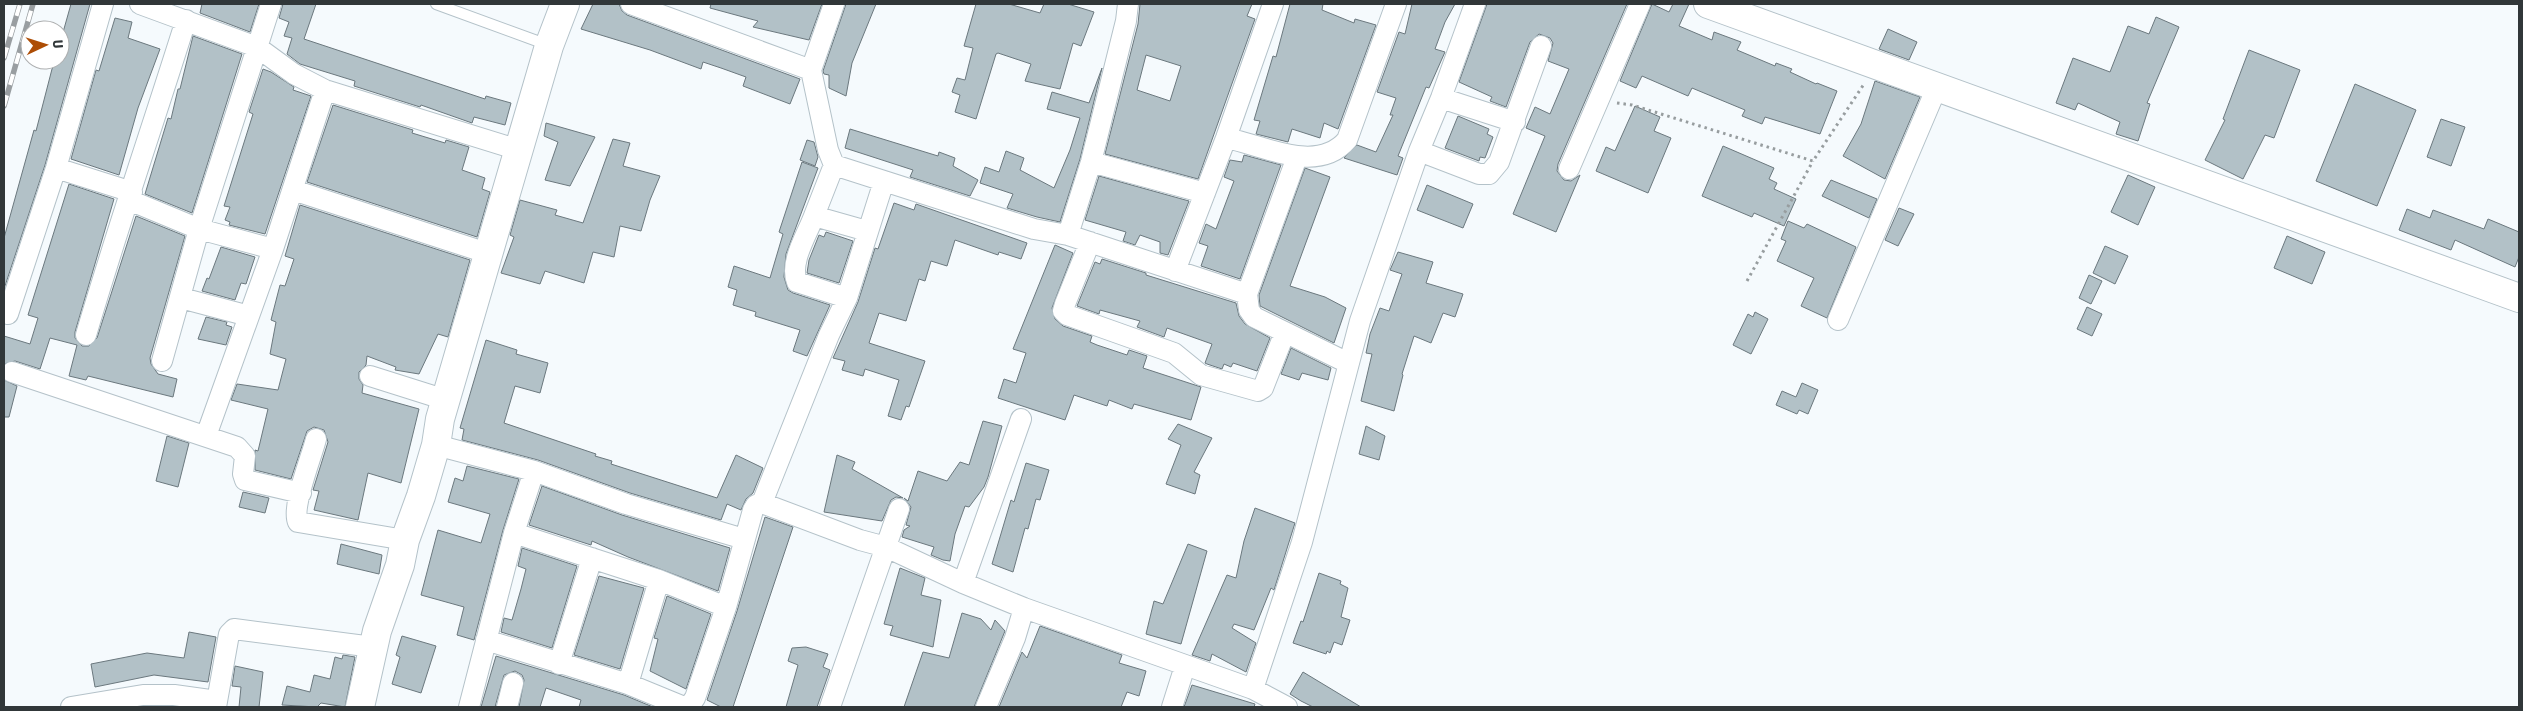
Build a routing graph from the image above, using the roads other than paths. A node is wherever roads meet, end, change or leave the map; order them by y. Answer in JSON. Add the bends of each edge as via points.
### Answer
{"nodes":[{"id":1,"x":103,"y":4,"type":"edge"},
{"id":2,"x":140,"y":4,"type":"edge"},
{"id":3,"x":271,"y":4,"type":"edge"},
{"id":4,"x":436,"y":4,"type":"edge"},
{"id":5,"x":565,"y":4,"type":"edge"},
{"id":6,"x":631,"y":4,"type":"edge"},
{"id":7,"x":834,"y":4,"type":"edge"},
{"id":8,"x":1128,"y":4,"type":"edge"},
{"id":9,"x":1273,"y":4,"type":"edge"},
{"id":10,"x":1396,"y":4,"type":"edge"},
{"id":11,"x":1475,"y":4,"type":"edge"},
{"id":12,"x":1640,"y":4,"type":"edge"},
{"id":13,"x":1708,"y":4,"type":"edge"},
{"id":14,"x":679,"y":12,"type":"edge"},
{"id":15,"x":186,"y":20,"type":"junction"},
{"id":16,"x":549,"y":46,"type":"junction"},
{"id":17,"x":1540,"y":46,"type":"dead end"},
{"id":18,"x":257,"y":47,"type":"junction"},
{"id":19,"x":811,"y":70,"type":"junction"},
{"id":20,"x":1937,"y":87,"type":"junction"},
{"id":21,"x":325,"y":90,"type":"junction"},
{"id":22,"x":1441,"y":98,"type":"junction"},
{"id":23,"x":1515,"y":122,"type":"junction"},
{"id":24,"x":1226,"y":138,"type":"junction"},
{"id":25,"x":519,"y":150,"type":"junction"},
{"id":26,"x":1419,"y":151,"type":"junction"},
{"id":27,"x":1298,"y":157,"type":"junction"},
{"id":28,"x":1090,"y":162,"type":"junction"},
{"id":29,"x":834,"y":165,"type":"junction"},
{"id":30,"x":56,"y":168,"type":"junction"},
{"id":31,"x":1569,"y":169,"type":"dead end"},
{"id":32,"x":884,"y":181,"type":"junction"},
{"id":33,"x":293,"y":190,"type":"junction"},
{"id":34,"x":1204,"y":193,"type":"junction"},
{"id":35,"x":130,"y":196,"type":"junction"},
{"id":36,"x":814,"y":216,"type":"junction"},
{"id":37,"x":199,"y":229,"type":"junction"},
{"id":38,"x":867,"y":231,"type":"junction"},
{"id":39,"x":1068,"y":235,"type":"junction"},
{"id":40,"x":1090,"y":242,"type":"junction"},
{"id":41,"x":274,"y":249,"type":"junction"},
{"id":42,"x":487,"y":253,"type":"junction"},
{"id":43,"x":1175,"y":271,"type":"junction"},
{"id":44,"x":1248,"y":294,"type":"junction"},
{"id":45,"x":180,"y":298,"type":"junction"},
{"id":46,"x":847,"y":298,"type":"junction"},
{"id":47,"x":2519,"y":298,"type":"edge"},
{"id":48,"x":8,"y":314,"type":"dead end"},
{"id":49,"x":249,"y":316,"type":"junction"},
{"id":50,"x":1838,"y":320,"type":"dead end"},
{"id":51,"x":1285,"y":332,"type":"junction"},
{"id":52,"x":86,"y":335,"type":"dead end"},
{"id":53,"x":162,"y":361,"type":"dead end"},
{"id":54,"x":1348,"y":362,"type":"junction"},
{"id":55,"x":12,"y":372,"type":"dead end"},
{"id":56,"x":370,"y":376,"type":"dead end"},
{"id":57,"x":446,"y":400,"type":"junction"},
{"id":58,"x":1021,"y":419,"type":"dead end"},
{"id":59,"x":206,"y":436,"type":"junction"},
{"id":60,"x":316,"y":439,"type":"dead end"},
{"id":61,"x":436,"y":445,"type":"junction"},
{"id":62,"x":534,"y":471,"type":"junction"},
{"id":63,"x":301,"y":493,"type":"junction"},
{"id":64,"x":762,"y":503,"type":"junction"},
{"id":65,"x":899,"y":509,"type":"dead end"},
{"id":66,"x":514,"y":533,"type":"junction"},
{"id":67,"x":744,"y":539,"type":"junction"},
{"id":68,"x":405,"y":540,"type":"junction"},
{"id":69,"x":886,"y":547,"type":"junction"},
{"id":70,"x":592,"y":558,"type":"junction"},
{"id":71,"x":659,"y":580,"type":"junction"},
{"id":72,"x":963,"y":583,"type":"junction"},
{"id":73,"x":726,"y":607,"type":"junction"},
{"id":74,"x":1024,"y":608,"type":"junction"},
{"id":75,"x":486,"y":640,"type":"junction"},
{"id":76,"x":373,"y":647,"type":"junction"},
{"id":77,"x":559,"y":664,"type":"junction"},
{"id":78,"x":1185,"y":666,"type":"junction"},
{"id":79,"x":513,"y":683,"type":"dead end"},
{"id":80,"x":628,"y":684,"type":"junction"},
{"id":81,"x":1253,"y":689,"type":"junction"},
{"id":82,"x":217,"y":704,"type":"edge"},
{"id":83,"x":71,"y":707,"type":"edge"},
{"id":84,"x":360,"y":707,"type":"edge"},
{"id":85,"x":469,"y":707,"type":"edge"},
{"id":86,"x":507,"y":707,"type":"edge"},
{"id":87,"x":830,"y":707,"type":"edge"},
{"id":88,"x":986,"y":707,"type":"edge"},
{"id":89,"x":1172,"y":707,"type":"edge"},
{"id":90,"x":1287,"y":707,"type":"edge"}],
"edges":[{"from":1,"to":30,"type":"street"},
{"from":2,"to":15,"type":"street"},
{"from":3,"to":18,"type":"street"},
{"from":4,"to":16,"type":"lane"},
{"from":5,"to":16,"type":"street"},
{"from":6,"to":14,"type":"street"},
{"from":7,"to":19,"type":"street"},
{"from":8,"to":28,"type":"street"},
{"from":9,"to":24,"type":"street"},
{"from":10,"to":27,"type":"street","via":[[1347,140],[1332,153]]},
{"from":11,"to":22,"type":"street"},
{"from":12,"to":31,"type":"street"},
{"from":13,"to":20,"type":"street"},
{"from":14,"to":19,"type":"street"},
{"from":15,"to":18,"type":"street"},
{"from":15,"to":35,"type":"street"},
{"from":16,"to":25,"type":"street"},
{"from":17,"to":23,"type":"street"},
{"from":18,"to":21,"type":"street","via":[[294,74]]},
{"from":18,"to":37,"type":"street"},
{"from":19,"to":29,"type":"street"},
{"from":20,"to":47,"type":"street"},
{"from":20,"to":50,"type":"street"},
{"from":21,"to":25,"type":"street"},
{"from":21,"to":33,"type":"street"},
{"from":22,"to":23,"type":"street"},
{"from":22,"to":26,"type":"street"},
{"from":23,"to":26,"type":"street","via":[[1500,162],[1489,174],[1479,174]]},
{"from":24,"to":27,"type":"street"},
{"from":24,"to":34,"type":"street"},
{"from":25,"to":42,"type":"street"},
{"from":26,"to":54,"type":"street"},
{"from":27,"to":44,"type":"street"},
{"from":28,"to":34,"type":"street"},
{"from":28,"to":39,"type":"street"},
{"from":29,"to":32,"type":"street"},
{"from":29,"to":36,"type":"street"},
{"from":30,"to":35,"type":"street"},
{"from":30,"to":48,"type":"street"},
{"from":32,"to":38,"type":"street"},
{"from":32,"to":39,"type":"street","via":[[1034,230]]},
{"from":33,"to":41,"type":"street"},
{"from":33,"to":42,"type":"street"},
{"from":34,"to":43,"type":"street"},
{"from":35,"to":37,"type":"street"},
{"from":35,"to":52,"type":"street","via":[[103,273]]},
{"from":36,"to":38,"type":"street"},
{"from":36,"to":46,"type":"street","via":[[796,263],[797,282]]},
{"from":37,"to":41,"type":"street"},
{"from":37,"to":45,"type":"street"},
{"from":38,"to":46,"type":"street"},
{"from":39,"to":40,"type":"street"},
{"from":40,"to":43,"type":"street"},
{"from":40,"to":51,"type":"street","via":[[1065,304],[1063,311],[1067,315],[1174,353],[1201,375],[1258,391],[1263,388]]},
{"from":41,"to":49,"type":"street"},
{"from":42,"to":57,"type":"street"},
{"from":43,"to":44,"type":"street"},
{"from":44,"to":51,"type":"street","via":[[1251,314]]},
{"from":45,"to":49,"type":"street"},
{"from":45,"to":53,"type":"street"},
{"from":46,"to":64,"type":"street","via":[[829,334]]},
{"from":49,"to":59,"type":"street"},
{"from":51,"to":54,"type":"street"},
{"from":54,"to":81,"type":"street","via":[[1302,542]]},
{"from":55,"to":59,"type":"street"},
{"from":56,"to":57,"type":"street"},
{"from":57,"to":61,"type":"street"},
{"from":58,"to":72,"type":"street"},
{"from":59,"to":63,"type":"street","via":[[242,451],[245,480]]},
{"from":60,"to":63,"type":"street"},
{"from":61,"to":62,"type":"street"},
{"from":61,"to":68,"type":"street"},
{"from":62,"to":66,"type":"street"},
{"from":62,"to":67,"type":"street","via":[[626,504]]},
{"from":63,"to":68,"type":"street","via":[[296,517],[302,523]]},
{"from":64,"to":67,"type":"street","via":[[753,510]]},
{"from":64,"to":69,"type":"street"},
{"from":65,"to":69,"type":"street"},
{"from":66,"to":70,"type":"street"},
{"from":66,"to":75,"type":"street"},
{"from":67,"to":73,"type":"street"},
{"from":68,"to":76,"type":"street"},
{"from":69,"to":72,"type":"street"},
{"from":69,"to":87,"type":"street"},
{"from":70,"to":71,"type":"street"},
{"from":70,"to":77,"type":"street"},
{"from":71,"to":73,"type":"street"},
{"from":71,"to":80,"type":"street"},
{"from":72,"to":74,"type":"street"},
{"from":73,"to":80,"type":"street","via":[[690,705],[684,707]]},
{"from":74,"to":78,"type":"street"},
{"from":74,"to":88,"type":"street"},
{"from":75,"to":77,"type":"street"},
{"from":75,"to":85,"type":"street"},
{"from":76,"to":82,"type":"street","via":[[234,630],[229,634]]},
{"from":76,"to":84,"type":"street"},
{"from":77,"to":80,"type":"street"},
{"from":78,"to":81,"type":"street"},
{"from":78,"to":89,"type":"street"},
{"from":79,"to":86,"type":"street"},
{"from":81,"to":90,"type":"street"},
{"from":82,"to":83,"type":"street","via":[[174,695],[143,695]]}]}
